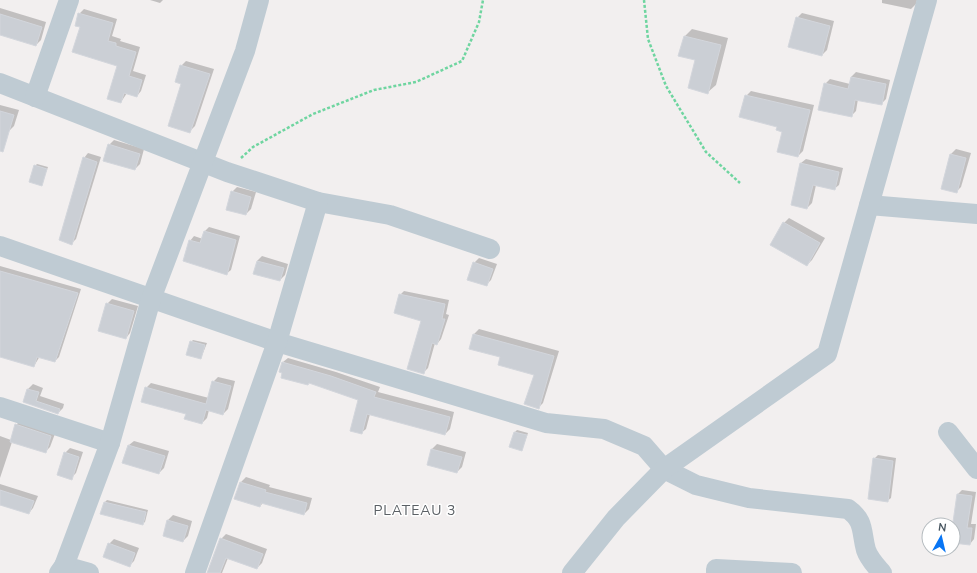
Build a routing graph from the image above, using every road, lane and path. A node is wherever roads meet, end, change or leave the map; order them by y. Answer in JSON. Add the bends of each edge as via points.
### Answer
{"nodes":[{"id":1,"x":68,"y":0,"type":"edge"},
{"id":2,"x":259,"y":0,"type":"edge"},
{"id":3,"x":483,"y":0,"type":"edge"},
{"id":4,"x":644,"y":0,"type":"edge"},
{"id":5,"x":927,"y":0,"type":"edge"},
{"id":6,"x":0,"y":83,"type":"edge"},
{"id":7,"x":35,"y":97,"type":"junction"},
{"id":8,"x":204,"y":164,"type":"junction"},
{"id":9,"x":226,"y":172,"type":"junction"},
{"id":10,"x":740,"y":183,"type":"dead end"},
{"id":11,"x":318,"y":202,"type":"junction"},
{"id":12,"x":869,"y":204,"type":"junction"},
{"id":13,"x":977,"y":214,"type":"edge"},
{"id":14,"x":0,"y":246,"type":"edge"},
{"id":15,"x":490,"y":249,"type":"dead end"},
{"id":16,"x":151,"y":299,"type":"junction"},
{"id":17,"x":277,"y":342,"type":"junction"},
{"id":18,"x":0,"y":408,"type":"edge"},
{"id":19,"x":948,"y":432,"type":"dead end"},
{"id":20,"x":110,"y":443,"type":"junction"},
{"id":21,"x":664,"y":469,"type":"junction"},
{"id":22,"x":977,"y":469,"type":"edge"},
{"id":23,"x":61,"y":570,"type":"edge"},
{"id":24,"x":88,"y":573,"type":"edge"},
{"id":25,"x":195,"y":573,"type":"edge"},
{"id":26,"x":572,"y":573,"type":"edge"},
{"id":27,"x":716,"y":573,"type":"edge"},
{"id":28,"x":792,"y":573,"type":"edge"},
{"id":29,"x":882,"y":573,"type":"edge"}],
"edges":[{"from":1,"to":7,"type":"street"},
{"from":2,"to":8,"type":"street","via":[[245,51]]},
{"from":3,"to":9,"type":"path","via":[[479,22],[462,61],[416,82],[374,90],[313,114],[253,147]]},
{"from":4,"to":10,"type":"path","via":[[648,39],[666,86],[706,152]]},
{"from":5,"to":12,"type":"street"},
{"from":6,"to":7,"type":"street"},
{"from":7,"to":8,"type":"street"},
{"from":8,"to":9,"type":"street"},
{"from":8,"to":16,"type":"street"},
{"from":9,"to":11,"type":"street"},
{"from":11,"to":15,"type":"street","via":[[390,215]]},
{"from":11,"to":17,"type":"street"},
{"from":12,"to":13,"type":"street"},
{"from":12,"to":21,"type":"street","via":[[827,354]]},
{"from":14,"to":16,"type":"street"},
{"from":16,"to":17,"type":"street"},
{"from":16,"to":20,"type":"street"},
{"from":17,"to":21,"type":"street","via":[[546,423],[604,430],[644,446]]},
{"from":17,"to":25,"type":"street"},
{"from":18,"to":20,"type":"street"},
{"from":19,"to":22,"type":"street"},
{"from":20,"to":23,"type":"street"},
{"from":21,"to":26,"type":"street","via":[[616,518]]},
{"from":21,"to":29,"type":"street","via":[[696,484],[749,498],[848,509],[857,515],[866,551]]},
{"from":23,"to":24,"type":"street"},
{"from":27,"to":28,"type":"street","via":[[716,569]]}]}
